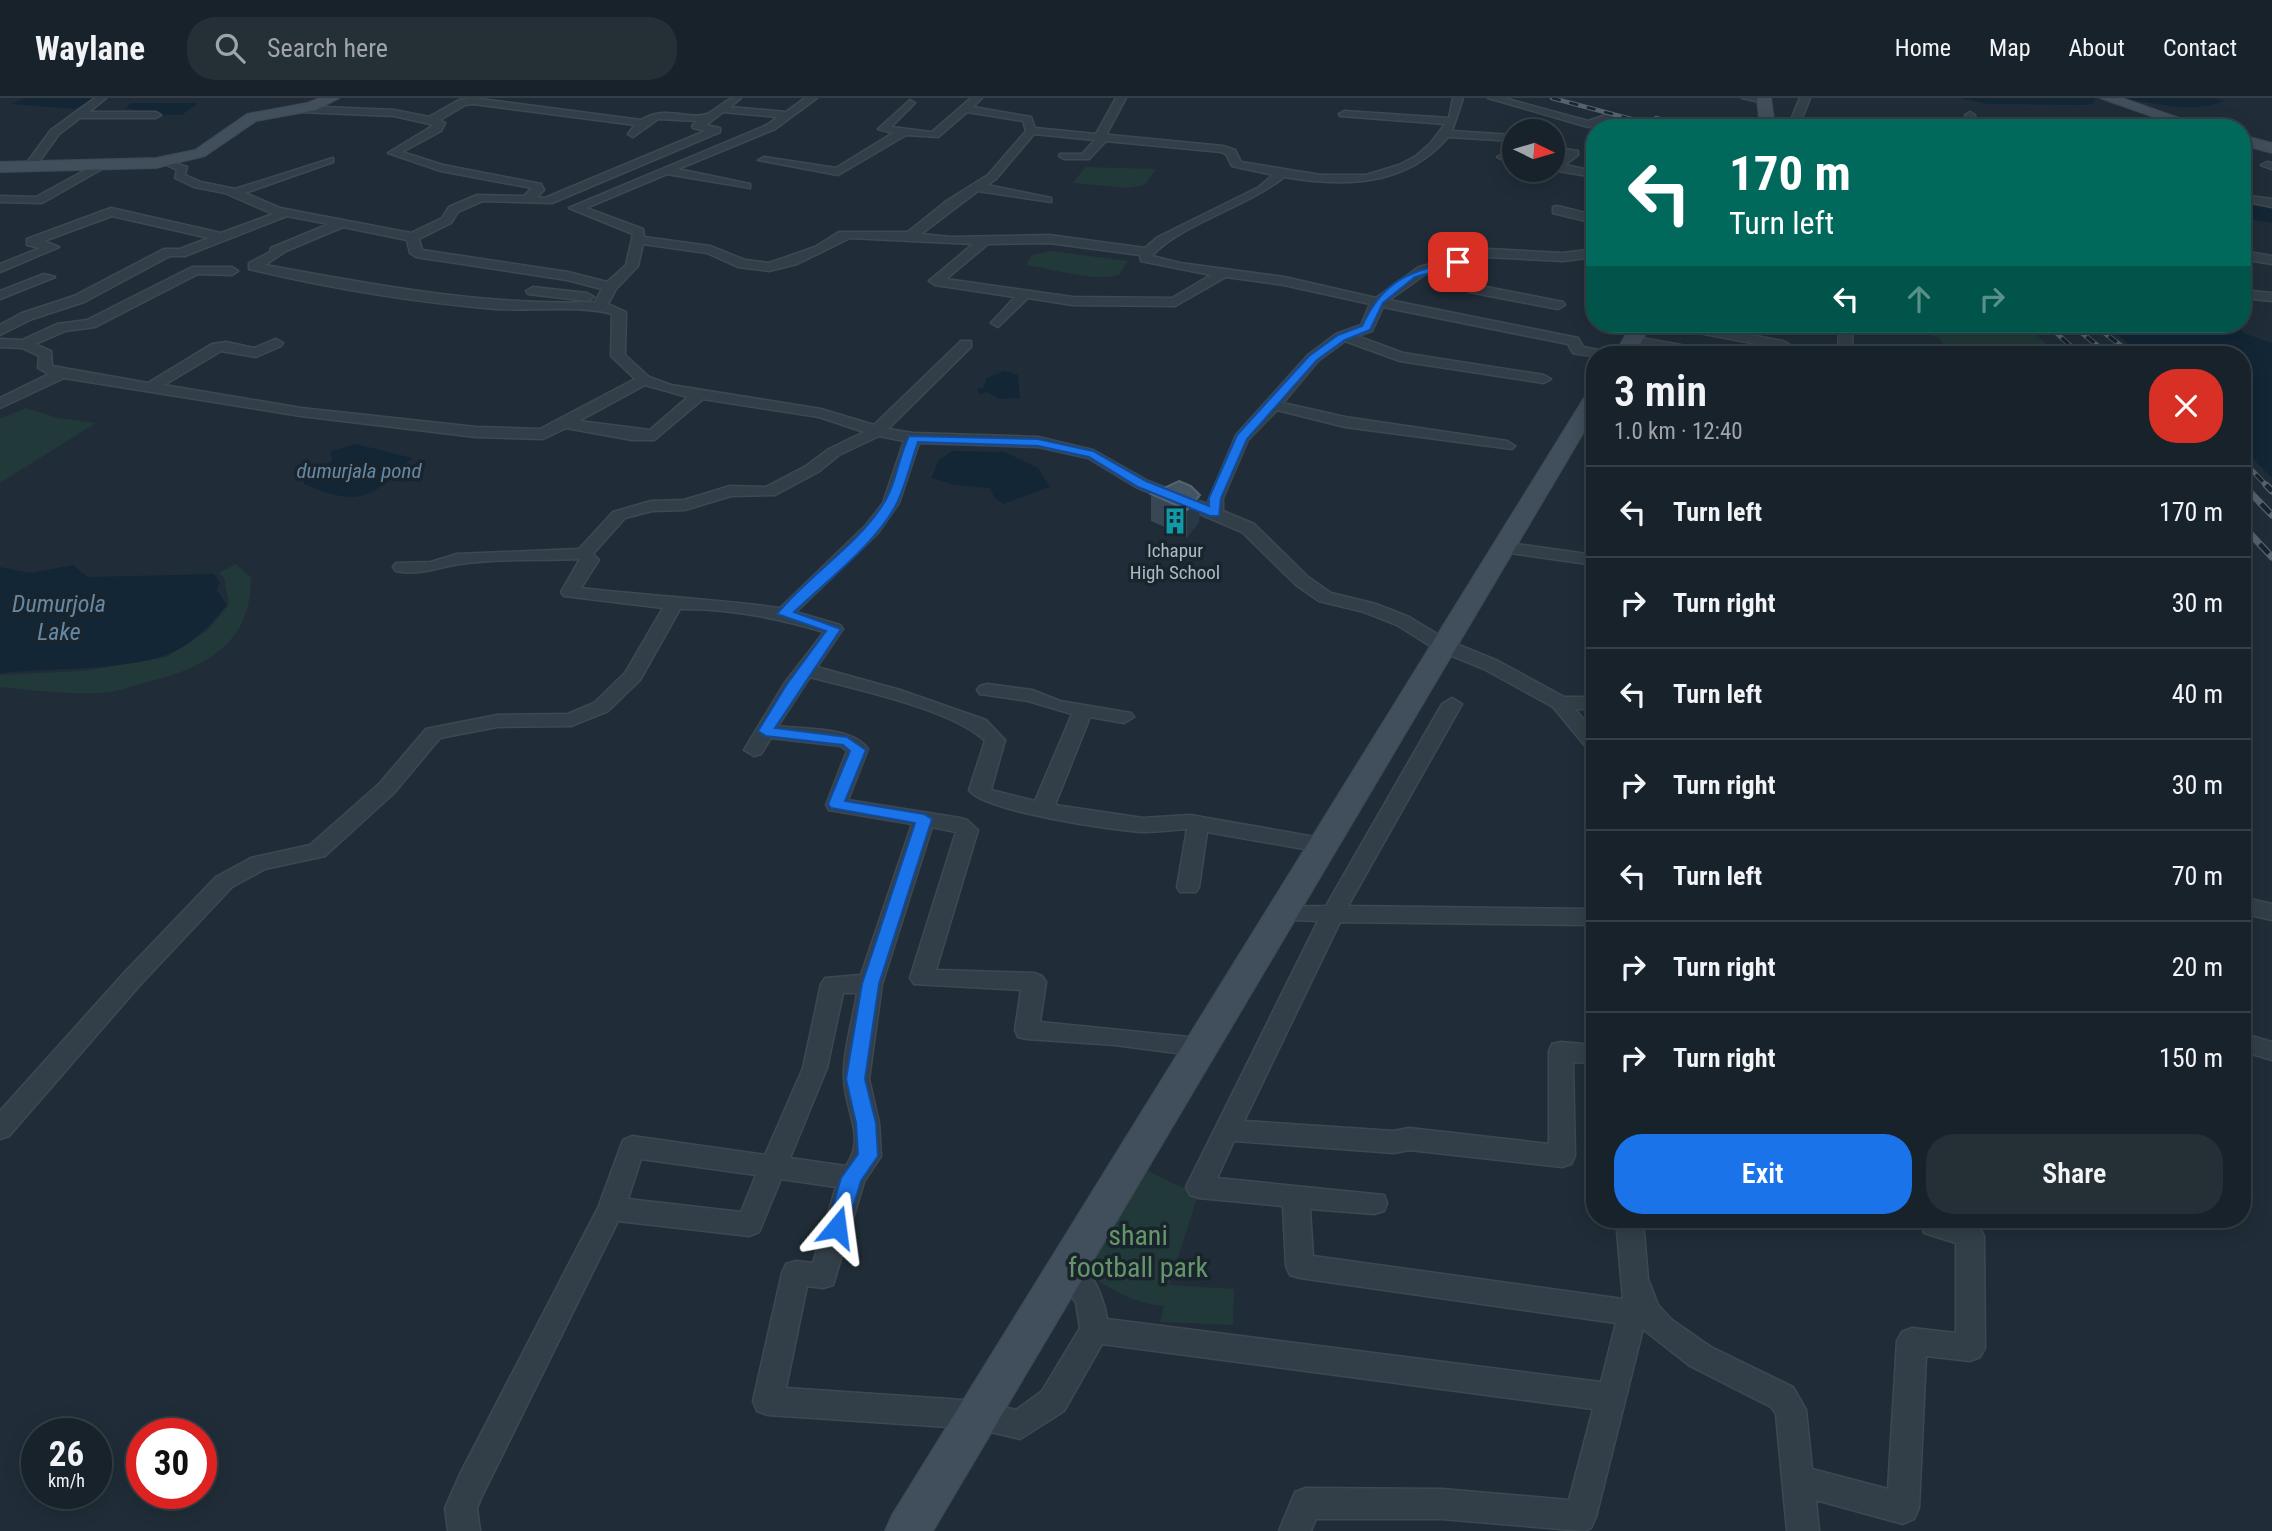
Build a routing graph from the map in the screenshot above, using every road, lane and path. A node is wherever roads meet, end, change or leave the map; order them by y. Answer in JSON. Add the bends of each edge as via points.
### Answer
{"nodes":[{"id":1,"x":101,"y":98,"type":"edge"},
{"id":2,"x":332,"y":98,"type":"edge"},
{"id":3,"x":736,"y":98,"type":"edge"},
{"id":4,"x":812,"y":98,"type":"edge"},
{"id":5,"x":977,"y":98,"type":"edge"},
{"id":6,"x":1121,"y":98,"type":"edge"},
{"id":7,"x":1458,"y":98,"type":"edge"},
{"id":8,"x":1493,"y":98,"type":"edge"},
{"id":9,"x":1747,"y":98,"type":"edge"},
{"id":10,"x":1805,"y":98,"type":"edge"},
{"id":11,"x":2107,"y":98,"type":"edge"},
{"id":12,"x":1764,"y":99,"type":"edge"},
{"id":13,"x":910,"y":103,"type":"dead end"},
{"id":14,"x":299,"y":109,"type":"junction"},
{"id":15,"x":718,"y":109,"type":"junction"},
{"id":16,"x":965,"y":110,"type":"junction"},
{"id":17,"x":1344,"y":114,"type":"dead end"},
{"id":18,"x":76,"y":115,"type":"junction"},
{"id":19,"x":156,"y":115,"type":"dead end"},
{"id":20,"x":787,"y":115,"type":"junction"},
{"id":21,"x":1970,"y":115,"type":"dead end"},
{"id":22,"x":704,"y":118,"type":"junction"},
{"id":23,"x":1767,"y":119,"type":"edge"},
{"id":24,"x":1796,"y":119,"type":"edge"},
{"id":25,"x":1971,"y":119,"type":"edge"},
{"id":26,"x":2172,"y":119,"type":"edge"},
{"id":27,"x":432,"y":120,"type":"junction"},
{"id":28,"x":1452,"y":121,"type":"junction"},
{"id":29,"x":641,"y":123,"type":"junction"},
{"id":30,"x":1586,"y":124,"type":"edge"},
{"id":31,"x":741,"y":131,"type":"dead end"},
{"id":32,"x":1031,"y":131,"type":"junction"},
{"id":33,"x":760,"y":132,"type":"junction"},
{"id":34,"x":903,"y":132,"type":"junction"},
{"id":35,"x":1447,"y":134,"type":"junction"},
{"id":36,"x":632,"y":135,"type":"dead end"},
{"id":37,"x":1103,"y":136,"type":"junction"},
{"id":38,"x":1502,"y":137,"type":"edge"},
{"id":39,"x":2251,"y":142,"type":"edge"},
{"id":40,"x":753,"y":148,"type":"dead end"},
{"id":41,"x":2272,"y":148,"type":"edge"},
{"id":42,"x":1565,"y":152,"type":"edge"},
{"id":43,"x":1065,"y":156,"type":"dead end"},
{"id":44,"x":728,"y":159,"type":"dead end"},
{"id":45,"x":1565,"y":159,"type":"edge"},
{"id":46,"x":329,"y":160,"type":"dead end"},
{"id":47,"x":764,"y":160,"type":"dead end"},
{"id":48,"x":108,"y":162,"type":"junction"},
{"id":49,"x":169,"y":162,"type":"junction"},
{"id":50,"x":32,"y":164,"type":"junction"},
{"id":51,"x":716,"y":164,"type":"dead end"},
{"id":52,"x":0,"y":167,"type":"edge"},
{"id":53,"x":1565,"y":168,"type":"edge"},
{"id":54,"x":670,"y":171,"type":"junction"},
{"id":55,"x":1285,"y":171,"type":"junction"},
{"id":56,"x":1586,"y":172,"type":"edge"},
{"id":57,"x":691,"y":175,"type":"junction"},
{"id":58,"x":746,"y":186,"type":"dead end"},
{"id":59,"x":978,"y":187,"type":"junction"},
{"id":60,"x":234,"y":193,"type":"junction"},
{"id":61,"x":0,"y":199,"type":"edge"},
{"id":62,"x":528,"y":200,"type":"junction"},
{"id":63,"x":1047,"y":200,"type":"dead end"},
{"id":64,"x":2251,"y":200,"type":"edge"},
{"id":65,"x":548,"y":201,"type":"junction"},
{"id":66,"x":2272,"y":203,"type":"edge"},
{"id":67,"x":575,"y":208,"type":"junction"},
{"id":68,"x":1557,"y":210,"type":"dead end"},
{"id":69,"x":285,"y":212,"type":"junction"},
{"id":70,"x":1586,"y":217,"type":"edge"},
{"id":71,"x":340,"y":224,"type":"junction"},
{"id":72,"x":911,"y":236,"type":"junction"},
{"id":73,"x":220,"y":237,"type":"junction"},
{"id":74,"x":413,"y":237,"type":"junction"},
{"id":75,"x":638,"y":240,"type":"junction"},
{"id":76,"x":983,"y":242,"type":"junction"},
{"id":77,"x":1149,"y":252,"type":"junction"},
{"id":78,"x":1586,"y":254,"type":"edge"},
{"id":79,"x":2251,"y":257,"type":"edge"},
{"id":80,"x":2272,"y":260,"type":"edge"},
{"id":81,"x":253,"y":265,"type":"junction"},
{"id":82,"x":0,"y":268,"type":"edge"},
{"id":83,"x":1423,"y":270,"type":"junction"},
{"id":84,"x":232,"y":271,"type":"junction"},
{"id":85,"x":1222,"y":274,"type":"junction"},
{"id":86,"x":49,"y":277,"type":"dead end"},
{"id":87,"x":214,"y":280,"type":"dead end"},
{"id":88,"x":533,"y":291,"type":"dead end"},
{"id":89,"x":1024,"y":295,"type":"junction"},
{"id":90,"x":2251,"y":295,"type":"edge"},
{"id":91,"x":0,"y":297,"type":"edge"},
{"id":92,"x":604,"y":298,"type":"junction"},
{"id":93,"x":2272,"y":298,"type":"edge"},
{"id":94,"x":75,"y":300,"type":"junction"},
{"id":95,"x":1378,"y":302,"type":"junction"},
{"id":96,"x":1558,"y":306,"type":"dead end"},
{"id":97,"x":119,"y":310,"type":"junction"},
{"id":98,"x":27,"y":316,"type":"junction"},
{"id":99,"x":1538,"y":318,"type":"junction"},
{"id":100,"x":998,"y":323,"type":"dead end"},
{"id":101,"x":0,"y":331,"type":"edge"},
{"id":102,"x":1720,"y":333,"type":"edge"},
{"id":103,"x":1345,"y":336,"type":"junction"},
{"id":104,"x":1632,"y":340,"type":"edge"},
{"id":105,"x":0,"y":343,"type":"edge"},
{"id":106,"x":24,"y":344,"type":"junction"},
{"id":107,"x":276,"y":344,"type":"dead end"},
{"id":108,"x":966,"y":344,"type":"dead end"},
{"id":109,"x":1783,"y":345,"type":"dead end"},
{"id":110,"x":1665,"y":346,"type":"edge"},
{"id":111,"x":1586,"y":351,"type":"edge"},
{"id":112,"x":62,"y":373,"type":"junction"},
{"id":113,"x":1544,"y":379,"type":"dead end"},
{"id":114,"x":644,"y":380,"type":"junction"},
{"id":115,"x":148,"y":389,"type":"junction"},
{"id":116,"x":701,"y":393,"type":"junction"},
{"id":117,"x":0,"y":404,"type":"edge"},
{"id":118,"x":1273,"y":405,"type":"junction"},
{"id":119,"x":1586,"y":413,"type":"edge"},
{"id":120,"x":565,"y":423,"type":"junction"},
{"id":121,"x":877,"y":431,"type":"junction"},
{"id":122,"x":914,"y":438,"type":"junction"},
{"id":123,"x":1507,"y":446,"type":"dead end"},
{"id":124,"x":1215,"y":513,"type":"junction"},
{"id":125,"x":1502,"y":547,"type":"junction"},
{"id":126,"x":584,"y":554,"type":"junction"},
{"id":127,"x":1586,"y":559,"type":"edge"},
{"id":128,"x":401,"y":567,"type":"dead end"},
{"id":129,"x":674,"y":604,"type":"junction"},
{"id":130,"x":784,"y":614,"type":"junction"},
{"id":131,"x":1442,"y":645,"type":"junction"},
{"id":132,"x":806,"y":670,"type":"junction"},
{"id":133,"x":987,"y":690,"type":"dead end"},
{"id":134,"x":1560,"y":703,"type":"junction"},
{"id":135,"x":1586,"y":703,"type":"edge"},
{"id":136,"x":1452,"y":704,"type":"dead end"},
{"id":137,"x":1083,"y":712,"type":"junction"},
{"id":138,"x":1124,"y":718,"type":"dead end"},
{"id":139,"x":1586,"y":734,"type":"edge"},
{"id":140,"x":1042,"y":810,"type":"junction"},
{"id":141,"x":924,"y":819,"type":"junction"},
{"id":142,"x":1198,"y":824,"type":"junction"},
{"id":143,"x":1321,"y":845,"type":"junction"},
{"id":144,"x":1188,"y":887,"type":"dead end"},
{"id":145,"x":2251,"y":907,"type":"edge"},
{"id":146,"x":2272,"y":912,"type":"edge"},
{"id":147,"x":1280,"y":913,"type":"junction"},
{"id":148,"x":1334,"y":913,"type":"junction"},
{"id":149,"x":1586,"y":917,"type":"edge"},
{"id":150,"x":870,"y":984,"type":"junction"},
{"id":151,"x":2251,"y":1045,"type":"edge"},
{"id":152,"x":1199,"y":1047,"type":"junction"},
{"id":153,"x":2272,"y":1051,"type":"edge"},
{"id":154,"x":1586,"y":1053,"type":"edge"},
{"id":155,"x":0,"y":1129,"type":"edge"},
{"id":156,"x":1225,"y":1130,"type":"junction"},
{"id":157,"x":772,"y":1165,"type":"junction"},
{"id":158,"x":852,"y":1178,"type":"junction"},
{"id":159,"x":1296,"y":1196,"type":"junction"},
{"id":160,"x":1374,"y":1203,"type":"dead end"},
{"id":161,"x":611,"y":1209,"type":"junction"},
{"id":162,"x":1630,"y":1228,"type":"edge"},
{"id":163,"x":1944,"y":1228,"type":"edge"},
{"id":164,"x":1066,"y":1268,"type":"junction"},
{"id":165,"x":1635,"y":1304,"type":"junction"},
{"id":166,"x":1095,"y":1330,"type":"junction"},
{"id":167,"x":1611,"y":1397,"type":"junction"},
{"id":168,"x":978,"y":1415,"type":"junction"},
{"id":169,"x":1798,"y":1480,"type":"junction"},
{"id":170,"x":464,"y":1531,"type":"edge"},
{"id":171,"x":908,"y":1531,"type":"edge"},
{"id":172,"x":1295,"y":1531,"type":"edge"},
{"id":173,"x":1803,"y":1531,"type":"edge"}],
"edges":[{"from":1,"to":18,"type":"street"},
{"from":2,"to":14,"type":"street"},
{"from":3,"to":15,"type":"street"},
{"from":4,"to":20,"type":"street"},
{"from":5,"to":16,"type":"street"},
{"from":6,"to":37,"type":"street"},
{"from":7,"to":28,"type":"street"},
{"from":8,"to":30,"type":"street","via":[[1558,120]]},
{"from":9,"to":12,"type":"street"},
{"from":10,"to":24,"type":"street"},
{"from":11,"to":26,"type":"street"},
{"from":12,"to":23,"type":"street"},
{"from":13,"to":34,"type":"street","via":[[883,129]]},
{"from":14,"to":27,"type":"street","via":[[394,113]]},
{"from":14,"to":49,"type":"street","via":[[253,117],[200,153]]},
{"from":15,"to":20,"type":"street"},
{"from":15,"to":22,"type":"street"},
{"from":16,"to":32,"type":"street","via":[[1027,120]]},
{"from":16,"to":34,"type":"street","via":[[934,135]]},
{"from":17,"to":28,"type":"street"},
{"from":18,"to":19,"type":"street"},
{"from":18,"to":50,"type":"street","via":[[55,132]]},
{"from":20,"to":33,"type":"street"},
{"from":21,"to":25,"type":"street"},
{"from":22,"to":29,"type":"street","via":[[655,115]]},
{"from":22,"to":65,"type":"street","via":[[697,125],[716,130]]},
{"from":27,"to":29,"type":"street","via":[[473,101]]},
{"from":27,"to":62,"type":"street","via":[[440,123],[436,129],[393,153],[442,168],[537,186]]},
{"from":28,"to":35,"type":"street"},
{"from":29,"to":36,"type":"street"},
{"from":31,"to":33,"type":"street"},
{"from":32,"to":37,"type":"street"},
{"from":32,"to":59,"type":"street"},
{"from":33,"to":54,"type":"street"},
{"from":34,"to":47,"type":"street","via":[[838,172]]},
{"from":35,"to":38,"type":"street"},
{"from":35,"to":55,"type":"street","via":[[1432,151],[1382,174],[1349,180]]},
{"from":37,"to":43,"type":"street","via":[[1085,157]]},
{"from":37,"to":55,"type":"street","via":[[1233,147],[1236,164]]},
{"from":39,"to":41,"type":"street"},
{"from":40,"to":44,"type":"street"},
{"from":42,"to":45,"type":"street","via":[[1574,153]]},
{"from":46,"to":60,"type":"street"},
{"from":48,"to":49,"type":"street"},
{"from":48,"to":50,"type":"street"},
{"from":48,"to":61,"type":"street","via":[[38,201]]},
{"from":49,"to":60,"type":"street","via":[[183,169],[178,176],[186,181]]},
{"from":50,"to":52,"type":"street"},
{"from":51,"to":57,"type":"street"},
{"from":53,"to":56,"type":"street"},
{"from":54,"to":57,"type":"street"},
{"from":54,"to":67,"type":"street"},
{"from":55,"to":77,"type":"street","via":[[1263,189],[1162,240]]},
{"from":57,"to":58,"type":"street"},
{"from":59,"to":63,"type":"street"},
{"from":59,"to":72,"type":"street"},
{"from":60,"to":69,"type":"street"},
{"from":62,"to":65,"type":"street"},
{"from":62,"to":74,"type":"street","via":[[481,197]]},
{"from":64,"to":66,"type":"street"},
{"from":65,"to":67,"type":"street"},
{"from":67,"to":75,"type":"street","via":[[625,224],[639,232]]},
{"from":68,"to":70,"type":"street"},
{"from":69,"to":71,"type":"street"},
{"from":69,"to":73,"type":"street"},
{"from":71,"to":74,"type":"street"},
{"from":71,"to":81,"type":"street"},
{"from":72,"to":75,"type":"street","via":[[839,236],[819,250],[769,267],[742,264],[700,248]]},
{"from":72,"to":76,"type":"street"},
{"from":73,"to":82,"type":"street","via":[[111,212],[31,243],[53,247]]},
{"from":73,"to":94,"type":"street","via":[[181,253],[168,252]]},
{"from":74,"to":92,"type":"street","via":[[416,253],[568,276]]},
{"from":75,"to":92,"type":"street","via":[[632,266]]},
{"from":76,"to":77,"type":"street","via":[[1049,239]]},
{"from":76,"to":89,"type":"street","via":[[935,281]]},
{"from":77,"to":85,"type":"street","via":[[1145,258]]},
{"from":78,"to":83,"type":"street","via":[[1488,253]]},
{"from":79,"to":80,"type":"street"},
{"from":81,"to":84,"type":"street"},
{"from":81,"to":92,"type":"street","via":[[459,302],[557,309]]},
{"from":83,"to":95,"type":"street"},
{"from":83,"to":99,"type":"street","via":[[1475,280],[1474,289]]},
{"from":84,"to":87,"type":"street"},
{"from":84,"to":97,"type":"street","via":[[196,270]]},
{"from":85,"to":89,"type":"street","via":[[1175,302],[1073,301]]},
{"from":85,"to":95,"type":"street","via":[[1284,281]]},
{"from":86,"to":91,"type":"street"},
{"from":88,"to":92,"type":"street"},
{"from":89,"to":100,"type":"street"},
{"from":90,"to":93,"type":"street"},
{"from":91,"to":98,"type":"street"},
{"from":92,"to":114,"type":"street","via":[[619,312],[618,356]]},
{"from":94,"to":97,"type":"street"},
{"from":94,"to":98,"type":"street"},
{"from":95,"to":99,"type":"street","via":[[1456,315],[1472,322]]},
{"from":95,"to":103,"type":"street","via":[[1367,328]]},
{"from":96,"to":99,"type":"street"},
{"from":97,"to":106,"type":"street"},
{"from":98,"to":101,"type":"street"},
{"from":99,"to":111,"type":"street"},
{"from":102,"to":109,"type":"street"},
{"from":103,"to":113,"type":"street","via":[[1400,357]]},
{"from":103,"to":118,"type":"street","via":[[1313,358]]},
{"from":104,"to":110,"type":"street"},
{"from":105,"to":106,"type":"street"},
{"from":106,"to":112,"type":"street","via":[[46,354],[45,368]]},
{"from":107,"to":115,"type":"street","via":[[256,354],[217,347]]},
{"from":108,"to":121,"type":"street"},
{"from":112,"to":115,"type":"street"},
{"from":112,"to":117,"type":"street"},
{"from":114,"to":116,"type":"street"},
{"from":114,"to":120,"type":"street"},
{"from":115,"to":120,"type":"street","via":[[476,432],[543,434]]},
{"from":116,"to":120,"type":"street","via":[[654,435]]},
{"from":116,"to":121,"type":"street","via":[[821,413]]},
{"from":118,"to":123,"type":"street","via":[[1345,422]]},
{"from":118,"to":124,"type":"street","via":[[1241,438],[1215,498]]},
{"from":119,"to":125,"type":"street"},
{"from":121,"to":122,"type":"street"},
{"from":121,"to":126,"type":"street","via":[[769,492],[730,491],[685,505],[651,506],[619,514]]},
{"from":122,"to":124,"type":"street","via":[[1038,442],[1093,455],[1142,484]]},
{"from":122,"to":130,"type":"street","via":[[891,503],[878,521]]},
{"from":124,"to":131,"type":"street","via":[[1248,528],[1325,597],[1403,621]]},
{"from":125,"to":127,"type":"street"},
{"from":125,"to":131,"type":"street"},
{"from":126,"to":128,"type":"street","via":[[457,559],[432,567]]},
{"from":126,"to":129,"type":"street","via":[[590,560],[570,592]]},
{"from":129,"to":130,"type":"street","via":[[736,606]]},
{"from":129,"to":155,"type":"street","via":[[633,676],[601,707],[571,720],[472,723],[433,733],[387,788],[317,851],[259,863],[224,882]]},
{"from":130,"to":132,"type":"street","via":[[834,629]]},
{"from":131,"to":134,"type":"street","via":[[1492,665]]},
{"from":131,"to":143,"type":"street"},
{"from":132,"to":140,"type":"street","via":[[979,724],[995,740],[979,790]]},
{"from":132,"to":141,"type":"street","via":[[760,741],[847,741],[858,750],[836,804]]},
{"from":133,"to":137,"type":"street","via":[[1032,695]]},
{"from":134,"to":135,"type":"street"},
{"from":134,"to":139,"type":"street"},
{"from":136,"to":148,"type":"street"},
{"from":137,"to":138,"type":"street"},
{"from":137,"to":140,"type":"street"},
{"from":140,"to":142,"type":"street","via":[[1143,825]]},
{"from":141,"to":150,"type":"street"},
{"from":141,"to":152,"type":"street","via":[[967,830],[922,978],[1034,982],[1027,1030]]},
{"from":142,"to":143,"type":"street"},
{"from":142,"to":144,"type":"street"},
{"from":143,"to":147,"type":"street"},
{"from":145,"to":146,"type":"street"},
{"from":147,"to":148,"type":"street"},
{"from":147,"to":152,"type":"street"},
{"from":148,"to":149,"type":"street"},
{"from":148,"to":156,"type":"street"},
{"from":150,"to":157,"type":"street","via":[[833,984],[815,1068]]},
{"from":150,"to":158,"type":"street","via":[[856,1079],[868,1156]]},
{"from":151,"to":153,"type":"street"},
{"from":152,"to":164,"type":"street"},
{"from":154,"to":156,"type":"street","via":[[1561,1051],[1562,1156],[1409,1139],[1395,1142]]},
{"from":156,"to":159,"type":"street","via":[[1199,1187]]},
{"from":157,"to":158,"type":"street"},
{"from":157,"to":161,"type":"street","via":[[749,1224]]},
{"from":157,"to":161,"type":"street","via":[[632,1147]]},
{"from":158,"to":168,"type":"street","via":[[823,1276],[796,1273],[768,1401]]},
{"from":159,"to":160,"type":"street"},
{"from":159,"to":165,"type":"street","via":[[1300,1266]]},
{"from":161,"to":170,"type":"street","via":[[471,1485],[461,1508]]},
{"from":162,"to":165,"type":"street"},
{"from":163,"to":169,"type":"street","via":[[1970,1236],[1970,1348],[1912,1341],[1903,1508]]},
{"from":164,"to":166,"type":"street","via":[[1090,1299]]},
{"from":164,"to":168,"type":"street"},
{"from":165,"to":167,"type":"street"},
{"from":165,"to":169,"type":"street","via":[[1676,1343],[1782,1397],[1791,1410]]},
{"from":166,"to":167,"type":"street"},
{"from":166,"to":168,"type":"street","via":[[1053,1401],[1020,1425]]},
{"from":167,"to":172,"type":"street","via":[[1580,1517],[1442,1504],[1306,1503]]},
{"from":168,"to":171,"type":"street"},
{"from":169,"to":173,"type":"street"}]}
